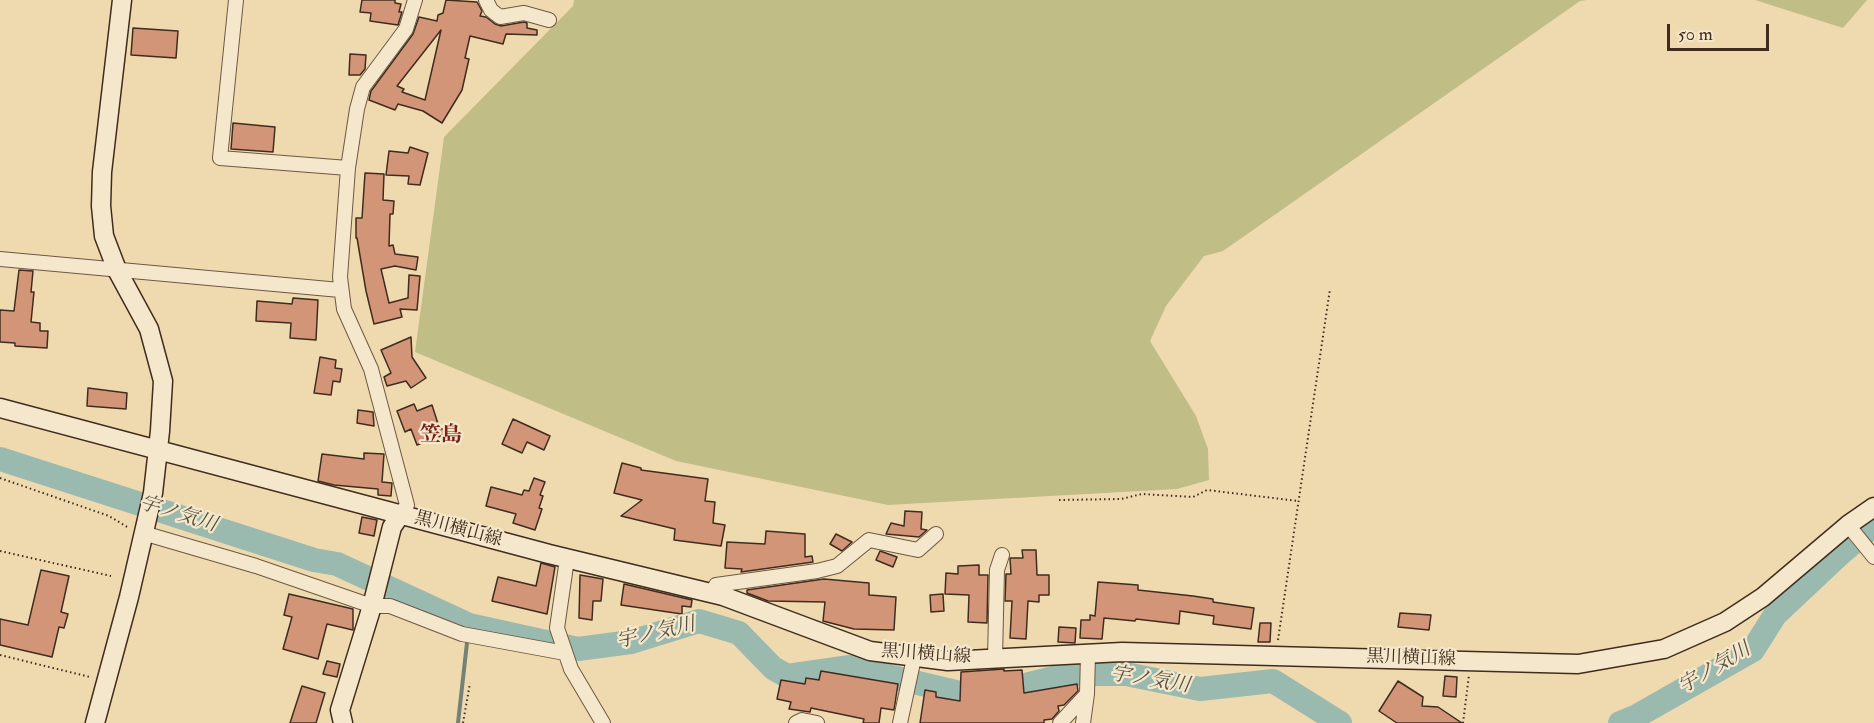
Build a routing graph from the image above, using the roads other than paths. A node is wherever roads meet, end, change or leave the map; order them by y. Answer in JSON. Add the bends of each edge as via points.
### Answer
{"nodes":[{"id":1,"x":122,"y":0,"type":"edge"},
{"id":2,"x":236,"y":0,"type":"edge"},
{"id":3,"x":415,"y":0,"type":"edge"},
{"id":4,"x":486,"y":0,"type":"edge"},
{"id":5,"x":549,"y":20,"type":"dead end"},
{"id":6,"x":348,"y":168,"type":"junction"},
{"id":7,"x":0,"y":259,"type":"edge"},
{"id":8,"x":117,"y":270,"type":"junction"},
{"id":9,"x":340,"y":290,"type":"junction"},
{"id":10,"x":0,"y":408,"type":"edge"},
{"id":11,"x":158,"y":451,"type":"junction"},
{"id":12,"x":1874,"y":507,"type":"edge"},
{"id":13,"x":401,"y":514,"type":"junction"},
{"id":14,"x":1850,"y":528,"type":"junction"},
{"id":15,"x":936,"y":534,"type":"dead end"},
{"id":16,"x":141,"y":542,"type":"junction"},
{"id":17,"x":1872,"y":553,"type":"edge"},
{"id":18,"x":1002,"y":555,"type":"dead end"},
{"id":19,"x":567,"y":559,"type":"junction"},
{"id":20,"x":712,"y":593,"type":"junction"},
{"id":21,"x":374,"y":599,"type":"junction"},
{"id":22,"x":565,"y":652,"type":"junction"},
{"id":23,"x":1088,"y":658,"type":"junction"},
{"id":24,"x":995,"y":659,"type":"junction"},
{"id":25,"x":913,"y":665,"type":"junction"},
{"id":26,"x":1088,"y":687,"type":"junction"},
{"id":27,"x":1083,"y":719,"type":"edge"},
{"id":28,"x":95,"y":723,"type":"edge"},
{"id":29,"x":343,"y":723,"type":"edge"},
{"id":30,"x":603,"y":723,"type":"edge"},
{"id":31,"x":796,"y":723,"type":"edge"},
{"id":32,"x":818,"y":723,"type":"edge"},
{"id":33,"x":900,"y":723,"type":"edge"},
{"id":34,"x":1060,"y":723,"type":"edge"}],
"edges":[{"from":1,"to":8,"type":"main road","via":[[101,206],[104,236]]},
{"from":2,"to":6,"type":"street","via":[[220,158]]},
{"from":3,"to":6,"type":"street","via":[[406,29],[363,87]]},
{"from":4,"to":5,"type":"street","via":[[500,17],[524,13]]},
{"from":6,"to":9,"type":"street"},
{"from":7,"to":8,"type":"street"},
{"from":8,"to":9,"type":"street"},
{"from":8,"to":11,"type":"main road","via":[[149,328],[163,381]]},
{"from":9,"to":13,"type":"street","via":[[344,309],[371,369],[407,505]]},
{"from":10,"to":11,"type":"main road","name":"黒川横山線"},
{"from":11,"to":13,"type":"main road","name":"黒川横山線"},
{"from":11,"to":16,"type":"main road"},
{"from":12,"to":14,"type":"main road","name":"黒川横山線"},
{"from":13,"to":19,"type":"main road","name":"黒川横山線"},
{"from":13,"to":21,"type":"main road","via":[[392,527]]},
{"from":14,"to":17,"type":"street"},
{"from":14,"to":23,"type":"main road","name":"黒川横山線","via":[[1725,622],[1664,649],[1578,664],[1122,652]]},
{"from":15,"to":20,"type":"street","via":[[918,550],[869,540],[837,566],[716,585]]},
{"from":16,"to":21,"type":"street","via":[[256,566]]},
{"from":16,"to":28,"type":"main road"},
{"from":18,"to":24,"type":"street","via":[[997,570]]},
{"from":19,"to":20,"type":"main road","name":"黒川横山線"},
{"from":19,"to":22,"type":"street","via":[[557,628]]},
{"from":20,"to":25,"type":"main road","name":"黒川横山線"},
{"from":21,"to":22,"type":"street","via":[[467,635]]},
{"from":21,"to":29,"type":"main road","via":[[340,710]]},
{"from":22,"to":30,"type":"street"},
{"from":23,"to":24,"type":"main road","name":"黒川横山線"},
{"from":23,"to":26,"type":"street"},
{"from":24,"to":25,"type":"main road","name":"黒川横山線"},
{"from":25,"to":33,"type":"street"},
{"from":26,"to":27,"type":"street"},
{"from":26,"to":34,"type":"street"},
{"from":31,"to":32,"type":"street"}]}
